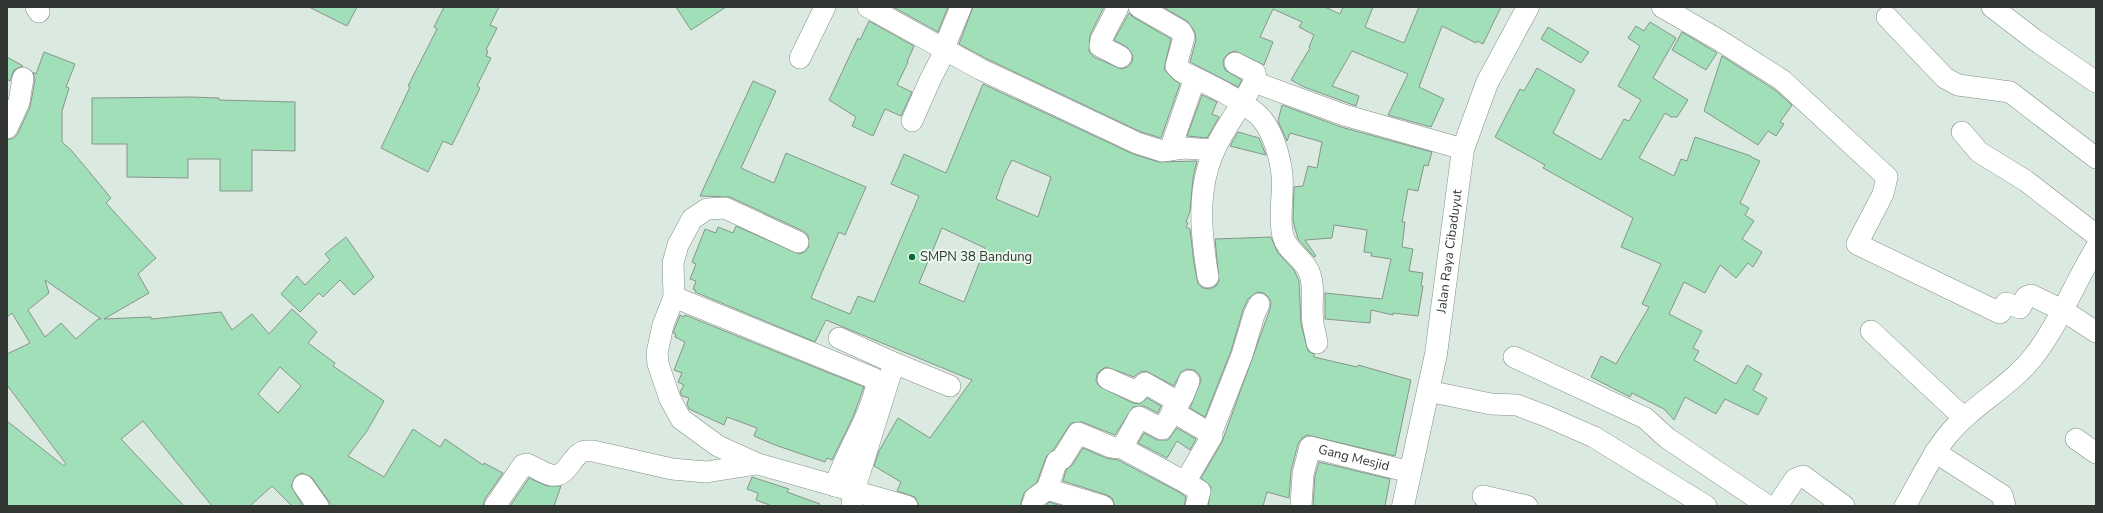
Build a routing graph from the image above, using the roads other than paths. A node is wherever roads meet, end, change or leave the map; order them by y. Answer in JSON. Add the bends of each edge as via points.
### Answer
{"nodes":[{"id":1,"x":825,"y":7,"type":"edge"},
{"id":2,"x":868,"y":7,"type":"edge"},
{"id":3,"x":961,"y":7,"type":"edge"},
{"id":4,"x":1118,"y":7,"type":"edge"},
{"id":5,"x":1139,"y":7,"type":"edge"},
{"id":6,"x":1528,"y":7,"type":"edge"},
{"id":7,"x":1662,"y":7,"type":"edge"},
{"id":8,"x":1992,"y":7,"type":"edge"},
{"id":9,"x":1887,"y":17,"type":"dead end"},
{"id":10,"x":944,"y":51,"type":"junction"},
{"id":11,"x":1121,"y":57,"type":"dead end"},
{"id":12,"x":800,"y":58,"type":"dead end"},
{"id":13,"x":1235,"y":63,"type":"dead end"},
{"id":14,"x":23,"y":78,"type":"dead end"},
{"id":15,"x":1194,"y":78,"type":"junction"},
{"id":16,"x":1254,"y":82,"type":"junction"},
{"id":17,"x":2096,"y":82,"type":"edge"},
{"id":18,"x":1243,"y":104,"type":"junction"},
{"id":19,"x":912,"y":121,"type":"dead end"},
{"id":20,"x":7,"y":128,"type":"edge"},
{"id":21,"x":1962,"y":132,"type":"dead end"},
{"id":22,"x":1463,"y":149,"type":"junction"},
{"id":23,"x":1170,"y":150,"type":"junction"},
{"id":24,"x":1214,"y":150,"type":"junction"},
{"id":25,"x":2096,"y":158,"type":"edge"},
{"id":26,"x":2096,"y":235,"type":"edge"},
{"id":27,"x":798,"y":242,"type":"dead end"},
{"id":28,"x":2096,"y":248,"type":"edge"},
{"id":29,"x":1208,"y":277,"type":"dead end"},
{"id":30,"x":674,"y":297,"type":"junction"},
{"id":31,"x":1259,"y":304,"type":"dead end"},
{"id":32,"x":2064,"y":311,"type":"junction"},
{"id":33,"x":1871,"y":331,"type":"dead end"},
{"id":34,"x":2096,"y":332,"type":"edge"},
{"id":35,"x":840,"y":338,"type":"dead end"},
{"id":36,"x":1317,"y":344,"type":"dead end"},
{"id":37,"x":1514,"y":357,"type":"dead end"},
{"id":38,"x":894,"y":363,"type":"junction"},
{"id":39,"x":1108,"y":379,"type":"dead end"},
{"id":40,"x":1189,"y":381,"type":"dead end"},
{"id":41,"x":950,"y":386,"type":"dead end"},
{"id":42,"x":1428,"y":391,"type":"junction"},
{"id":43,"x":1175,"y":406,"type":"junction"},
{"id":44,"x":1964,"y":418,"type":"junction"},
{"id":45,"x":1211,"y":434,"type":"junction"},
{"id":46,"x":2076,"y":439,"type":"dead end"},
{"id":47,"x":1122,"y":448,"type":"junction"},
{"id":48,"x":1935,"y":452,"type":"junction"},
{"id":49,"x":2096,"y":453,"type":"edge"},
{"id":50,"x":758,"y":464,"type":"junction"},
{"id":51,"x":1410,"y":472,"type":"junction"},
{"id":52,"x":1185,"y":482,"type":"junction"},
{"id":53,"x":303,"y":485,"type":"dead end"},
{"id":54,"x":1047,"y":489,"type":"junction"},
{"id":55,"x":847,"y":495,"type":"edge"},
{"id":56,"x":1483,"y":496,"type":"dead end"},
{"id":57,"x":318,"y":506,"type":"edge"},
{"id":58,"x":495,"y":506,"type":"edge"},
{"id":59,"x":907,"y":506,"type":"edge"},
{"id":60,"x":1032,"y":506,"type":"edge"},
{"id":61,"x":1103,"y":506,"type":"edge"},
{"id":62,"x":1196,"y":506,"type":"edge"},
{"id":63,"x":1301,"y":506,"type":"edge"},
{"id":64,"x":1403,"y":506,"type":"edge"},
{"id":65,"x":1527,"y":506,"type":"edge"},
{"id":66,"x":1706,"y":506,"type":"edge"},
{"id":67,"x":1768,"y":506,"type":"edge"},
{"id":68,"x":1777,"y":506,"type":"edge"},
{"id":69,"x":1844,"y":506,"type":"edge"},
{"id":70,"x":1906,"y":506,"type":"edge"},
{"id":71,"x":2005,"y":506,"type":"edge"}],
"edges":[{"from":1,"to":12,"type":"street"},
{"from":2,"to":10,"type":"street"},
{"from":3,"to":10,"type":"street"},
{"from":4,"to":11,"type":"street","via":[[1100,46]]},
{"from":5,"to":15,"type":"street","via":[[1181,31],[1184,37],[1176,66]]},
{"from":6,"to":22,"type":"main road","name":"Jalan Raya Cibaduyut","via":[[1487,83]]},
{"from":7,"to":32,"type":"street","via":[[1782,80],[1887,177],[1883,194],[1857,244],[2000,313],[2007,303],[2020,308],[2026,297],[2031,295]]},
{"from":8,"to":17,"type":"street","via":[[2034,40]]},
{"from":9,"to":25,"type":"street","via":[[1945,78],[1958,85],[2010,92]]},
{"from":10,"to":19,"type":"street"},
{"from":10,"to":23,"type":"street","via":[[1137,143],[1156,150]]},
{"from":13,"to":16,"type":"street","via":[[1256,74]]},
{"from":14,"to":20,"type":"street","via":[[19,102]]},
{"from":15,"to":18,"type":"street"},
{"from":15,"to":23,"type":"street"},
{"from":16,"to":18,"type":"street"},
{"from":16,"to":22,"type":"street","via":[[1344,115]]},
{"from":18,"to":24,"type":"street"},
{"from":18,"to":36,"type":"street","via":[[1258,114],[1267,126],[1275,147],[1282,174],[1282,234],[1286,245],[1310,272],[1312,322]]},
{"from":21,"to":26,"type":"street","via":[[1979,152],[2026,181]]},
{"from":22,"to":42,"type":"main road","name":"Jalan Raya Cibaduyut","via":[[1436,354]]},
{"from":23,"to":24,"type":"street"},
{"from":24,"to":29,"type":"street","via":[[1203,198],[1202,239]]},
{"from":27,"to":30,"type":"street","via":[[726,208],[707,209],[692,219],[678,245],[673,263]]},
{"from":28,"to":32,"type":"street","via":[[2072,290]]},
{"from":30,"to":50,"type":"street","via":[[663,325],[657,353],[658,364],[670,399],[681,419],[700,435]]},
{"from":30,"to":55,"type":"street","via":[[873,378],[877,383],[874,397],[842,465]]},
{"from":31,"to":45,"type":"street"},
{"from":32,"to":34,"type":"street"},
{"from":32,"to":44,"type":"street","via":[[2020,372]]},
{"from":33,"to":44,"type":"street"},
{"from":35,"to":38,"type":"street"},
{"from":37,"to":67,"type":"street","via":[[1646,418],[1667,438]]},
{"from":38,"to":41,"type":"street"},
{"from":38,"to":55,"type":"street"},
{"from":39,"to":43,"type":"street","via":[[1137,392],[1145,383]]},
{"from":40,"to":43,"type":"street","via":[[1183,396]]},
{"from":42,"to":51,"type":"main road","name":"Jalan Raya Cibaduyut"},
{"from":42,"to":66,"type":"street","via":[[1490,404],[1518,405],[1546,416],[1594,438]]},
{"from":43,"to":45,"type":"street"},
{"from":43,"to":47,"type":"street","via":[[1162,429],[1139,418]]},
{"from":44,"to":48,"type":"street"},
{"from":45,"to":52,"type":"street"},
{"from":46,"to":49,"type":"street"},
{"from":47,"to":52,"type":"street"},
{"from":47,"to":54,"type":"street","via":[[1111,447],[1078,433],[1062,460],[1057,461]]},
{"from":48,"to":70,"type":"street"},
{"from":48,"to":71,"type":"street","via":[[2002,495]]},
{"from":50,"to":55,"type":"street"},
{"from":50,"to":58,"type":"street","via":[[706,472],[672,469],[583,451],[565,471],[557,475],[550,475],[527,464],[523,465]]},
{"from":51,"to":63,"type":"street","name":"Gang Mesjid","via":[[1310,447],[1303,474]]},
{"from":51,"to":64,"type":"main road","name":"Jalan Raya Cibaduyut"},
{"from":52,"to":62,"type":"street","via":[[1200,491]]},
{"from":53,"to":57,"type":"street"},
{"from":54,"to":60,"type":"street","via":[[1036,498]]},
{"from":54,"to":61,"type":"street"},
{"from":55,"to":59,"type":"street"},
{"from":56,"to":65,"type":"street"},
{"from":68,"to":69,"type":"street","via":[[1795,479],[1803,476]]}]}
